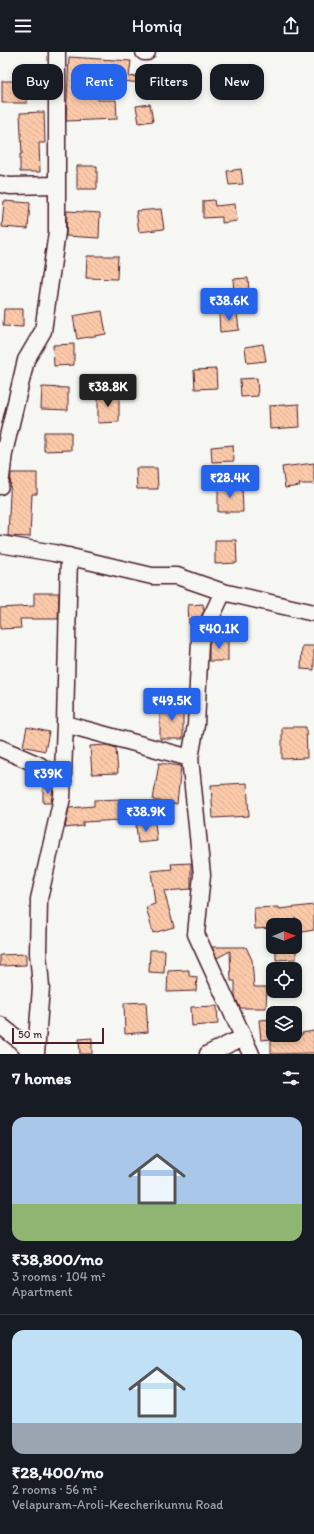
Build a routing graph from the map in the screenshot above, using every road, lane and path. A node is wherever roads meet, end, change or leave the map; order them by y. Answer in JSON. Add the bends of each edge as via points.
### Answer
{"nodes":[{"id":1,"x":57,"y":52,"type":"edge"},
{"id":2,"x":0,"y":184,"type":"edge"},
{"id":3,"x":56,"y":185,"type":"junction"},
{"id":4,"x":0,"y":486,"type":"edge"},
{"id":5,"x":0,"y":544,"type":"edge"},
{"id":6,"x":69,"y":556,"type":"junction"},
{"id":7,"x":223,"y":592,"type":"junction"},
{"id":8,"x":314,"y":613,"type":"edge"},
{"id":9,"x":66,"y":724,"type":"junction"},
{"id":10,"x":0,"y":748,"type":"edge"},
{"id":11,"x":190,"y":758,"type":"junction"},
{"id":12,"x":63,"y":782,"type":"junction"},
{"id":13,"x":0,"y":1025,"type":"edge"},
{"id":14,"x":243,"y":1040,"type":"junction"},
{"id":15,"x":32,"y":1054,"type":"edge"},
{"id":16,"x":36,"y":1054,"type":"edge"},
{"id":17,"x":208,"y":1054,"type":"edge"},
{"id":18,"x":251,"y":1054,"type":"edge"}],
"edges":[{"from":1,"to":3,"type":"street"},
{"from":2,"to":3,"type":"street"},
{"from":3,"to":4,"type":"street","via":[[57,232],[43,331],[26,360],[4,453]]},
{"from":5,"to":6,"type":"street"},
{"from":6,"to":7,"type":"street","via":[[152,576],[177,576]]},
{"from":6,"to":9,"type":"street"},
{"from":7,"to":8,"type":"street"},
{"from":7,"to":11,"type":"street","via":[[200,641],[196,725]]},
{"from":9,"to":11,"type":"street"},
{"from":9,"to":12,"type":"street"},
{"from":10,"to":12,"type":"street","via":[[39,765]]},
{"from":11,"to":14,"type":"street","via":[[202,875],[196,934]]},
{"from":12,"to":16,"type":"street","via":[[62,798],[39,899],[38,953],[41,987]]},
{"from":13,"to":15,"type":"street"},
{"from":14,"to":17,"type":"street"},
{"from":14,"to":18,"type":"street"}]}
